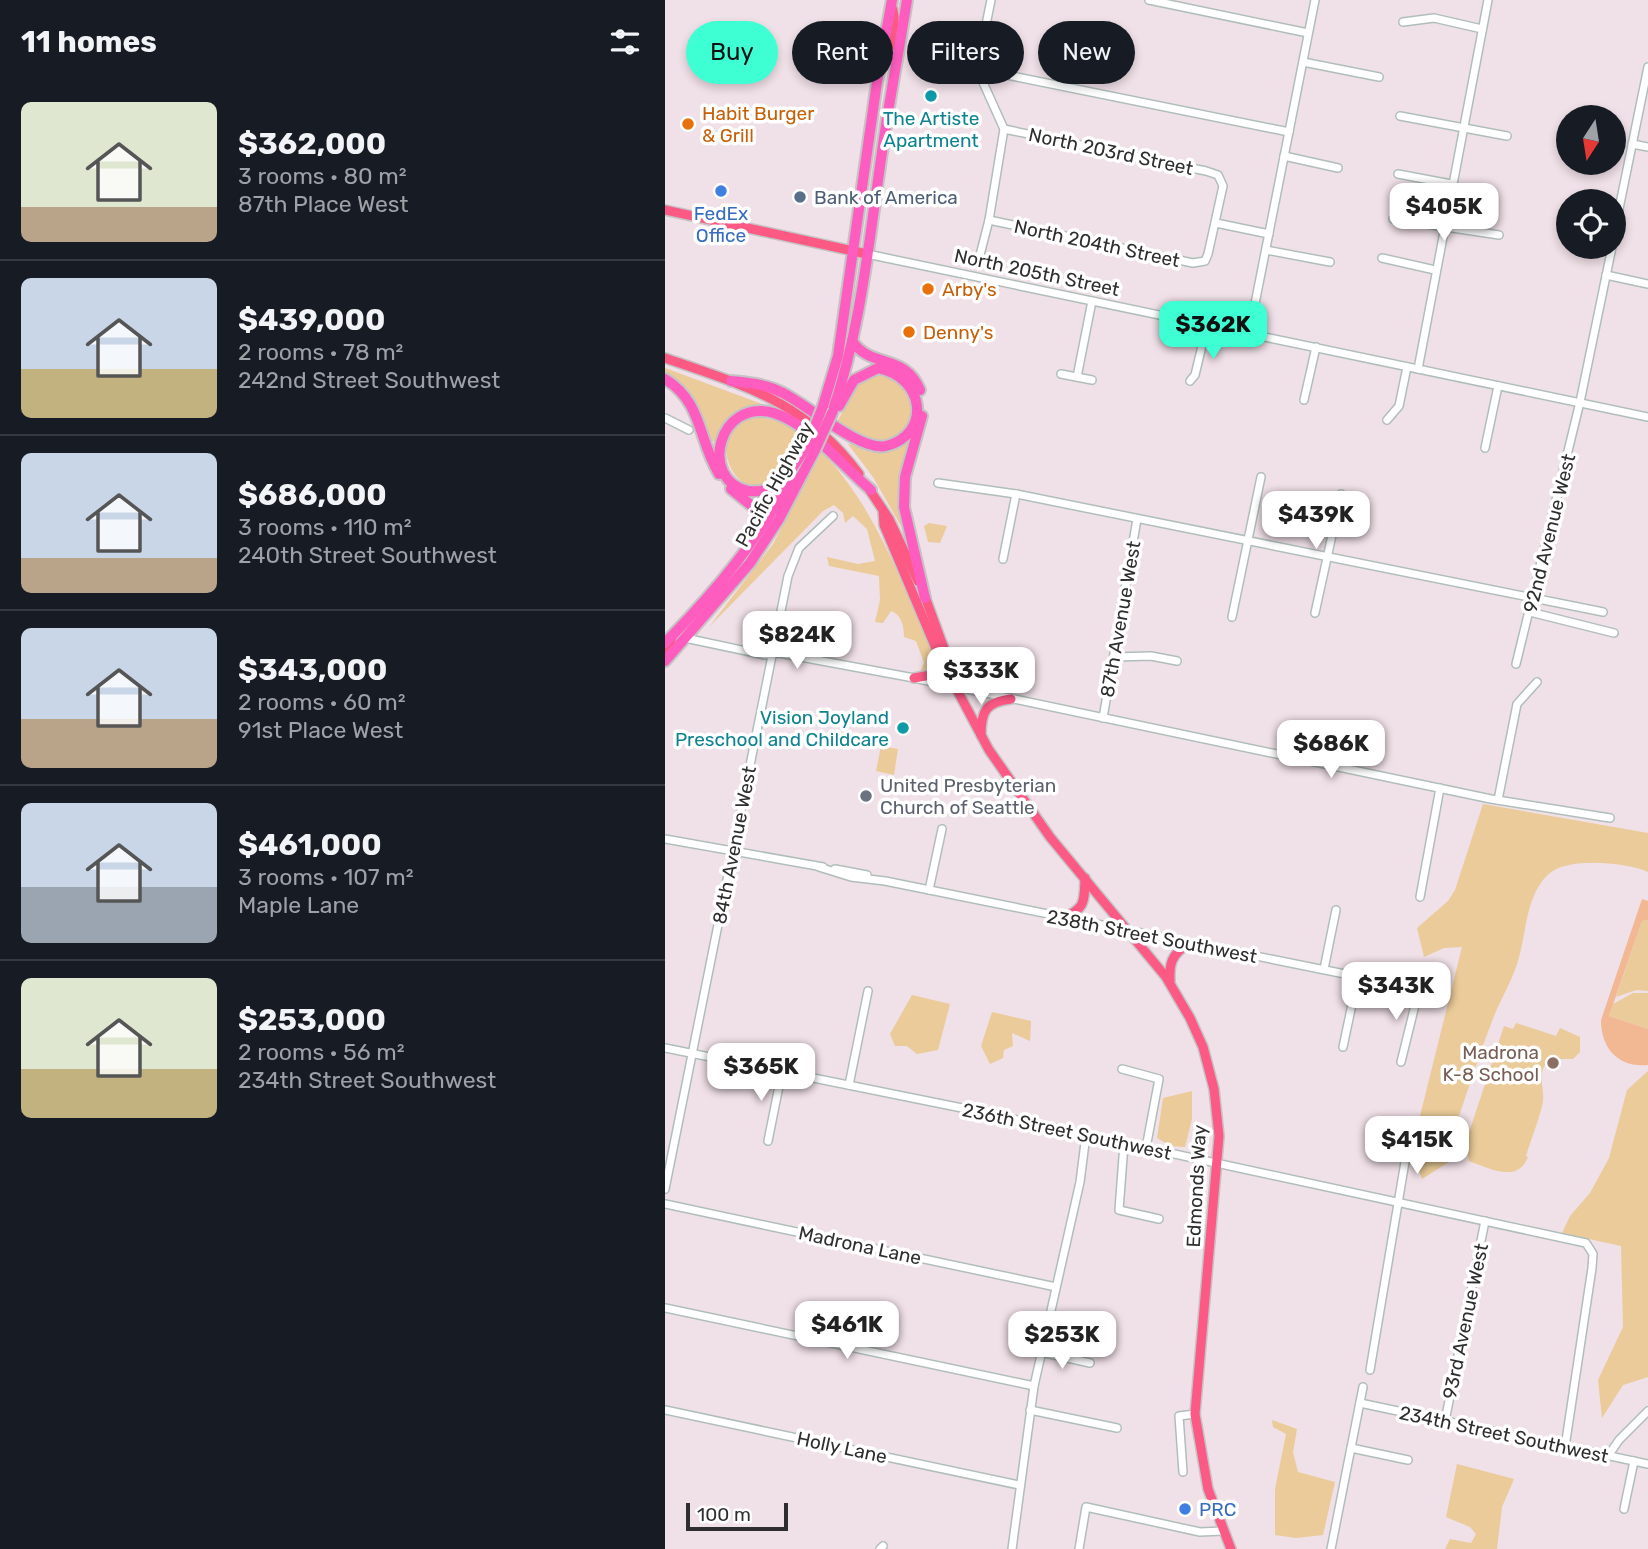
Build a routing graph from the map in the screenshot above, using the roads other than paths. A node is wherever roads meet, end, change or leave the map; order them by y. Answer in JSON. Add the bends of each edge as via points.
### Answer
{"nodes":[{"id":1,"x":908,"y":0,"type":"edge"},
{"id":2,"x":991,"y":0,"type":"edge"},
{"id":3,"x":1149,"y":0,"type":"edge"},
{"id":4,"x":1315,"y":0,"type":"edge"},
{"id":5,"x":1488,"y":0,"type":"edge"},
{"id":6,"x":892,"y":3,"type":"edge"},
{"id":7,"x":987,"y":21,"type":"edge"},
{"id":8,"x":1403,"y":22,"type":"dead end"},
{"id":9,"x":1482,"y":29,"type":"junction"},
{"id":10,"x":1308,"y":33,"type":"junction"},
{"id":11,"x":898,"y":48,"type":"junction"},
{"id":12,"x":1303,"y":62,"type":"junction"},
{"id":13,"x":1648,"y":67,"type":"edge"},
{"id":14,"x":1379,"y":77,"type":"dead end"},
{"id":15,"x":1024,"y":78,"type":"edge"},
{"id":16,"x":984,"y":84,"type":"edge"},
{"id":17,"x":1400,"y":116,"type":"dead end"},
{"id":18,"x":1463,"y":128,"type":"junction"},
{"id":19,"x":1004,"y":129,"type":"junction"},
{"id":20,"x":1289,"y":132,"type":"junction"},
{"id":21,"x":1507,"y":136,"type":"dead end"},
{"id":22,"x":1632,"y":144,"type":"junction"},
{"id":23,"x":1648,"y":148,"type":"edge"},
{"id":24,"x":1284,"y":156,"type":"junction"},
{"id":25,"x":1338,"y":168,"type":"dead end"},
{"id":26,"x":1398,"y":174,"type":"dead end"},
{"id":27,"x":1451,"y":184,"type":"junction"},
{"id":28,"x":1623,"y":189,"type":"edge"},
{"id":29,"x":665,"y":210,"type":"edge"},
{"id":30,"x":1393,"y":219,"type":"dead end"},
{"id":31,"x":989,"y":220,"type":"junction"},
{"id":32,"x":1216,"y":223,"type":"junction"},
{"id":33,"x":1442,"y":229,"type":"junction"},
{"id":34,"x":1269,"y":234,"type":"junction"},
{"id":35,"x":1499,"y":235,"type":"dead end"},
{"id":36,"x":1266,"y":250,"type":"junction"},
{"id":37,"x":854,"y":251,"type":"junction"},
{"id":38,"x":867,"y":254,"type":"junction"},
{"id":39,"x":980,"y":255,"type":"dead end"},
{"id":40,"x":1383,"y":258,"type":"dead end"},
{"id":41,"x":1609,"y":259,"type":"edge"},
{"id":42,"x":1330,"y":262,"type":"dead end"},
{"id":43,"x":1435,"y":270,"type":"junction"},
{"id":44,"x":1606,"y":275,"type":"junction"},
{"id":45,"x":1648,"y":284,"type":"edge"},
{"id":46,"x":1092,"y":301,"type":"junction"},
{"id":47,"x":1206,"y":325,"type":"junction"},
{"id":48,"x":1249,"y":334,"type":"junction"},
{"id":49,"x":852,"y":341,"type":"junction"},
{"id":50,"x":1315,"y":347,"type":"junction"},
{"id":51,"x":665,"y":358,"type":"edge"},
{"id":52,"x":1407,"y":367,"type":"junction"},
{"id":53,"x":1418,"y":369,"type":"junction"},
{"id":54,"x":1061,"y":374,"type":"dead end"},
{"id":55,"x":1077,"y":377,"type":"junction"},
{"id":56,"x":665,"y":379,"type":"edge"},
{"id":57,"x":1092,"y":380,"type":"dead end"},
{"id":58,"x":731,"y":381,"type":"junction"},
{"id":59,"x":1190,"y":381,"type":"dead end"},
{"id":60,"x":1498,"y":386,"type":"junction"},
{"id":61,"x":1304,"y":400,"type":"dead end"},
{"id":62,"x":1580,"y":402,"type":"junction"},
{"id":63,"x":827,"y":409,"type":"junction"},
{"id":64,"x":1648,"y":417,"type":"edge"},
{"id":65,"x":665,"y":418,"type":"edge"},
{"id":66,"x":1387,"y":420,"type":"dead end"},
{"id":67,"x":689,"y":430,"type":"dead end"},
{"id":68,"x":812,"y":447,"type":"junction"},
{"id":69,"x":1485,"y":449,"type":"dead end"},
{"id":70,"x":1261,"y":477,"type":"dead end"},
{"id":71,"x":938,"y":483,"type":"dead end"},
{"id":72,"x":871,"y":490,"type":"junction"},
{"id":73,"x":1016,"y":494,"type":"junction"},
{"id":74,"x":1341,"y":494,"type":"dead end"},
{"id":75,"x":883,"y":511,"type":"junction"},
{"id":76,"x":833,"y":516,"type":"dead end"},
{"id":77,"x":1137,"y":519,"type":"junction"},
{"id":78,"x":1248,"y":542,"type":"junction"},
{"id":79,"x":749,"y":545,"type":"junction"},
{"id":80,"x":1329,"y":558,"type":"junction"},
{"id":81,"x":1003,"y":559,"type":"dead end"},
{"id":82,"x":711,"y":593,"type":"junction"},
{"id":83,"x":1534,"y":597,"type":"junction"},
{"id":84,"x":925,"y":598,"type":"junction"},
{"id":85,"x":1530,"y":612,"type":"junction"},
{"id":86,"x":1603,"y":612,"type":"dead end"},
{"id":87,"x":1315,"y":613,"type":"dead end"},
{"id":88,"x":1232,"y":617,"type":"dead end"},
{"id":89,"x":1614,"y":633,"type":"dead end"},
{"id":90,"x":668,"y":637,"type":"edge"},
{"id":91,"x":685,"y":638,"type":"junction"},
{"id":92,"x":665,"y":652,"type":"edge"},
{"id":93,"x":772,"y":654,"type":"junction"},
{"id":94,"x":1114,"y":657,"type":"junction"},
{"id":95,"x":940,"y":658,"type":"junction"},
{"id":96,"x":665,"y":661,"type":"edge"},
{"id":97,"x":1177,"y":661,"type":"dead end"},
{"id":98,"x":1516,"y":664,"type":"dead end"},
{"id":99,"x":914,"y":678,"type":"junction"},
{"id":100,"x":1537,"y":682,"type":"dead end"},
{"id":101,"x":958,"y":688,"type":"junction"},
{"id":102,"x":1010,"y":699,"type":"junction"},
{"id":103,"x":1103,"y":718,"type":"junction"},
{"id":104,"x":981,"y":736,"type":"junction"},
{"id":105,"x":1440,"y":788,"type":"junction"},
{"id":106,"x":1498,"y":800,"type":"junction"},
{"id":107,"x":1610,"y":818,"type":"dead end"},
{"id":108,"x":942,"y":829,"type":"dead end"},
{"id":109,"x":665,"y":839,"type":"edge"},
{"id":110,"x":733,"y":852,"type":"junction"},
{"id":111,"x":1085,"y":878,"type":"junction"},
{"id":112,"x":929,"y":890,"type":"junction"},
{"id":113,"x":1420,"y":897,"type":"dead end"},
{"id":114,"x":1336,"y":910,"type":"dead end"},
{"id":115,"x":1063,"y":918,"type":"junction"},
{"id":116,"x":1128,"y":931,"type":"junction"},
{"id":117,"x":1187,"y":944,"type":"junction"},
{"id":118,"x":1324,"y":969,"type":"junction"},
{"id":119,"x":1358,"y":976,"type":"junction"},
{"id":120,"x":1170,"y":983,"type":"junction"},
{"id":121,"x":868,"y":991,"type":"dead end"},
{"id":122,"x":1343,"y":1047,"type":"dead end"},
{"id":123,"x":665,"y":1048,"type":"edge"},
{"id":124,"x":692,"y":1053,"type":"junction"},
{"id":125,"x":1401,"y":1062,"type":"dead end"},
{"id":126,"x":1122,"y":1069,"type":"dead end"},
{"id":127,"x":782,"y":1070,"type":"junction"},
{"id":128,"x":849,"y":1084,"type":"junction"},
{"id":129,"x":1087,"y":1135,"type":"junction"},
{"id":130,"x":768,"y":1141,"type":"dead end"},
{"id":131,"x":1125,"y":1144,"type":"junction"},
{"id":132,"x":1408,"y":1144,"type":"dead end"},
{"id":133,"x":1146,"y":1148,"type":"junction"},
{"id":134,"x":1218,"y":1164,"type":"junction"},
{"id":135,"x":665,"y":1189,"type":"edge"},
{"id":136,"x":1398,"y":1202,"type":"junction"},
{"id":137,"x":665,"y":1204,"type":"edge"},
{"id":138,"x":1159,"y":1219,"type":"dead end"},
{"id":139,"x":1485,"y":1221,"type":"junction"},
{"id":140,"x":1056,"y":1287,"type":"junction"},
{"id":141,"x":665,"y":1308,"type":"edge"},
{"id":142,"x":1041,"y":1352,"type":"junction"},
{"id":143,"x":1090,"y":1363,"type":"dead end"},
{"id":144,"x":1370,"y":1370,"type":"dead end"},
{"id":145,"x":1034,"y":1386,"type":"junction"},
{"id":146,"x":1363,"y":1387,"type":"dead end"},
{"id":147,"x":1360,"y":1404,"type":"junction"},
{"id":148,"x":665,"y":1410,"type":"edge"},
{"id":149,"x":1030,"y":1410,"type":"junction"},
{"id":150,"x":1648,"y":1411,"type":"edge"},
{"id":151,"x":1195,"y":1414,"type":"junction"},
{"id":152,"x":1445,"y":1421,"type":"junction"},
{"id":153,"x":1117,"y":1428,"type":"dead end"},
{"id":154,"x":1565,"y":1447,"type":"junction"},
{"id":155,"x":1351,"y":1448,"type":"junction"},
{"id":156,"x":1608,"y":1456,"type":"junction"},
{"id":157,"x":1408,"y":1460,"type":"dead end"},
{"id":158,"x":1634,"y":1461,"type":"junction"},
{"id":159,"x":1648,"y":1464,"type":"edge"},
{"id":160,"x":1183,"y":1472,"type":"dead end"},
{"id":161,"x":1019,"y":1485,"type":"junction"},
{"id":162,"x":1624,"y":1509,"type":"dead end"},
{"id":163,"x":1223,"y":1531,"type":"junction"},
{"id":164,"x":1012,"y":1549,"type":"edge"},
{"id":165,"x":1079,"y":1549,"type":"edge"},
{"id":166,"x":1231,"y":1549,"type":"edge"},
{"id":167,"x":1331,"y":1549,"type":"edge"}],
"edges":[{"from":1,"to":11,"type":"highway","name":"Pacific Highway"},
{"from":2,"to":7,"type":"street"},
{"from":3,"to":10,"type":"street"},
{"from":4,"to":10,"type":"street"},
{"from":5,"to":9,"type":"street"},
{"from":6,"to":11,"type":"main road","via":[[896,16],[893,39]]},
{"from":6,"to":37,"type":"highway","name":"Pacific Highway"},
{"from":8,"to":9,"type":"street","via":[[1434,18]]},
{"from":9,"to":18,"type":"street"},
{"from":10,"to":12,"type":"street"},
{"from":11,"to":38,"type":"highway","name":"Pacific Highway"},
{"from":12,"to":14,"type":"street"},
{"from":12,"to":20,"type":"street"},
{"from":13,"to":22,"type":"street"},
{"from":15,"to":20,"type":"street"},
{"from":16,"to":19,"type":"street"},
{"from":17,"to":18,"type":"street"},
{"from":18,"to":21,"type":"street"},
{"from":18,"to":27,"type":"street"},
{"from":19,"to":31,"type":"street"},
{"from":19,"to":32,"type":"street","name":"North 203rd Street","via":[[1218,175],[1223,186]]},
{"from":20,"to":24,"type":"street"},
{"from":22,"to":23,"type":"street"},
{"from":22,"to":28,"type":"street"},
{"from":24,"to":25,"type":"street"},
{"from":24,"to":34,"type":"street"},
{"from":26,"to":27,"type":"street"},
{"from":27,"to":33,"type":"street"},
{"from":29,"to":37,"type":"main road","name":"North 205th Street"},
{"from":30,"to":33,"type":"street"},
{"from":31,"to":32,"type":"street","name":"North 204th Street","via":[[1193,263],[1205,261]]},
{"from":31,"to":39,"type":"street"},
{"from":32,"to":34,"type":"street"},
{"from":33,"to":35,"type":"street"},
{"from":33,"to":43,"type":"street"},
{"from":34,"to":36,"type":"street"},
{"from":36,"to":42,"type":"street"},
{"from":36,"to":48,"type":"street"},
{"from":37,"to":38,"type":"main road","name":"North 205th Street"},
{"from":37,"to":63,"type":"highway","name":"Pacific Highway"},
{"from":38,"to":46,"type":"street","name":"North 205th Street"},
{"from":38,"to":49,"type":"highway","name":"Pacific Highway"},
{"from":40,"to":43,"type":"street"},
{"from":41,"to":44,"type":"street","name":"92nd Avenue West"},
{"from":43,"to":53,"type":"street"},
{"from":44,"to":45,"type":"street"},
{"from":44,"to":62,"type":"street","name":"92nd Avenue West"},
{"from":46,"to":47,"type":"street","name":"North 205th Street"},
{"from":46,"to":55,"type":"street"},
{"from":47,"to":48,"type":"street","name":"North 205th Street"},
{"from":47,"to":59,"type":"street"},
{"from":48,"to":50,"type":"street","name":"North 205th Street"},
{"from":49,"to":63,"type":"highway","name":"Pacific Highway"},
{"from":49,"to":84,"type":"highway","via":[[859,351],[903,367],[921,393],[922,415],[904,490],[907,525]]},
{"from":50,"to":52,"type":"street","name":"North 205th Street"},
{"from":50,"to":61,"type":"street"},
{"from":51,"to":58,"type":"main road","name":"Edmonds Way"},
{"from":52,"to":53,"type":"street","name":"North 205th Street"},
{"from":52,"to":66,"type":"street","via":[[1399,406]]},
{"from":53,"to":60,"type":"street","name":"North 205th Street"},
{"from":54,"to":55,"type":"street"},
{"from":55,"to":57,"type":"street"},
{"from":56,"to":79,"type":"highway","via":[[692,403],[724,482],[757,510]]},
{"from":58,"to":63,"type":"highway","via":[[761,384],[783,393],[858,441],[877,447],[894,443],[907,433],[916,418],[916,397],[904,378],[878,368],[854,380]]},
{"from":58,"to":72,"type":"main road","name":"Edmonds Way","via":[[810,420],[840,448]]},
{"from":60,"to":62,"type":"street","name":"North 205th Street"},
{"from":60,"to":69,"type":"street"},
{"from":62,"to":64,"type":"street","name":"North 205th Street"},
{"from":62,"to":83,"type":"street","name":"92nd Avenue West"},
{"from":63,"to":68,"type":"highway","name":"Pacific Highway","bridge":true},
{"from":65,"to":67,"type":"street"},
{"from":68,"to":72,"type":"highway","via":[[781,481],[765,491],[734,484],[719,456],[724,433],[734,420],[768,412],[809,434]]},
{"from":68,"to":79,"type":"highway","name":"Pacific Highway"},
{"from":68,"to":91,"type":"highway","name":"Pacific Highway","via":[[779,519],[750,563]]},
{"from":70,"to":78,"type":"street"},
{"from":71,"to":73,"type":"street"},
{"from":72,"to":75,"type":"main road","name":"Edmonds Way"},
{"from":73,"to":77,"type":"street"},
{"from":73,"to":81,"type":"street"},
{"from":74,"to":80,"type":"street"},
{"from":75,"to":84,"type":"main road","name":"Edmonds Way"},
{"from":75,"to":95,"type":"main road","name":"Edmonds Way","via":[[884,525]]},
{"from":76,"to":93,"type":"street","name":"84th Avenue West","via":[[814,531],[793,561]]},
{"from":77,"to":78,"type":"street"},
{"from":77,"to":94,"type":"street","name":"87th Avenue West"},
{"from":78,"to":80,"type":"street"},
{"from":78,"to":88,"type":"street"},
{"from":79,"to":82,"type":"highway","name":"Pacific Highway"},
{"from":80,"to":83,"type":"street"},
{"from":80,"to":87,"type":"street"},
{"from":82,"to":90,"type":"highway","name":"Pacific Highway"},
{"from":82,"to":91,"type":"main road"},
{"from":83,"to":85,"type":"street","name":"92nd Avenue West"},
{"from":83,"to":86,"type":"street"},
{"from":84,"to":101,"type":"main road","name":"Edmonds Way"},
{"from":85,"to":89,"type":"street"},
{"from":85,"to":98,"type":"street","name":"92nd Avenue West"},
{"from":90,"to":92,"type":"main road"},
{"from":91,"to":93,"type":"street"},
{"from":91,"to":96,"type":"highway","name":"Pacific Highway"},
{"from":93,"to":99,"type":"street"},
{"from":93,"to":110,"type":"street","name":"84th Avenue West"},
{"from":94,"to":97,"type":"street"},
{"from":94,"to":103,"type":"street","name":"87th Avenue West"},
{"from":95,"to":99,"type":"main road","via":[[931,675]]},
{"from":95,"to":101,"type":"main road","name":"Edmonds Way"},
{"from":99,"to":101,"type":"street"},
{"from":100,"to":106,"type":"street","via":[[1517,704]]},
{"from":101,"to":102,"type":"street"},
{"from":101,"to":104,"type":"main road","name":"Edmonds Way"},
{"from":102,"to":103,"type":"street"},
{"from":102,"to":104,"type":"main road","via":[[986,707]]},
{"from":103,"to":105,"type":"street"},
{"from":104,"to":111,"type":"main road","name":"Edmonds Way","via":[[1009,782]]},
{"from":105,"to":106,"type":"street"},
{"from":105,"to":113,"type":"street"},
{"from":106,"to":107,"type":"street"},
{"from":108,"to":112,"type":"street"},
{"from":109,"to":110,"type":"street","name":"238th Street Southwest"},
{"from":110,"to":112,"type":"street","name":"238th Street Southwest"},
{"from":110,"to":124,"type":"street","name":"84th Avenue West"},
{"from":111,"to":115,"type":"main road","via":[[1084,901],[1079,910]]},
{"from":111,"to":116,"type":"main road","name":"Edmonds Way"},
{"from":112,"to":115,"type":"street","name":"238th Street Southwest"},
{"from":114,"to":118,"type":"street"},
{"from":115,"to":116,"type":"street","name":"238th Street Southwest"},
{"from":116,"to":117,"type":"street","name":"238th Street Southwest"},
{"from":116,"to":120,"type":"main road","name":"Edmonds Way"},
{"from":117,"to":118,"type":"street","name":"238th Street Southwest"},
{"from":117,"to":120,"type":"main road","via":[[1169,963]]},
{"from":118,"to":119,"type":"street","name":"238th Street Southwest"},
{"from":119,"to":122,"type":"street"},
{"from":119,"to":125,"type":"street","name":"238th Street Southwest","via":[[1419,989]]},
{"from":120,"to":134,"type":"main road","name":"Edmonds Way","via":[[1190,1018],[1209,1071],[1218,1120]]},
{"from":121,"to":128,"type":"street"},
{"from":123,"to":124,"type":"street","name":"236th Street Southwest"},
{"from":124,"to":127,"type":"street","name":"236th Street Southwest"},
{"from":124,"to":135,"type":"street","name":"84th Avenue West"},
{"from":126,"to":133,"type":"street","via":[[1159,1079]]},
{"from":127,"to":128,"type":"street","name":"236th Street Southwest"},
{"from":127,"to":130,"type":"street"},
{"from":128,"to":129,"type":"street","name":"236th Street Southwest"},
{"from":129,"to":131,"type":"street","name":"236th Street Southwest"},
{"from":129,"to":140,"type":"street"},
{"from":131,"to":133,"type":"street","name":"236th Street Southwest"},
{"from":131,"to":138,"type":"street","via":[[1119,1210]]},
{"from":132,"to":136,"type":"street"},
{"from":133,"to":134,"type":"street","name":"236th Street Southwest"},
{"from":134,"to":136,"type":"street","name":"236th Street Southwest"},
{"from":134,"to":151,"type":"main road","name":"Edmonds Way"},
{"from":136,"to":139,"type":"street","name":"236th Street Southwest"},
{"from":136,"to":144,"type":"street"},
{"from":137,"to":140,"type":"street","name":"Madrona Lane"},
{"from":139,"to":152,"type":"street","name":"93rd Avenue West"},
{"from":139,"to":154,"type":"street","name":"236th Street Southwest","via":[[1590,1246],[1592,1268]]},
{"from":140,"to":142,"type":"street"},
{"from":141,"to":145,"type":"street"},
{"from":142,"to":143,"type":"street"},
{"from":142,"to":145,"type":"street"},
{"from":145,"to":149,"type":"street"},
{"from":146,"to":147,"type":"street"},
{"from":147,"to":152,"type":"street","name":"234th Street Southwest"},
{"from":147,"to":155,"type":"street"},
{"from":148,"to":161,"type":"street","name":"Holly Lane"},
{"from":149,"to":153,"type":"street"},
{"from":149,"to":161,"type":"street"},
{"from":150,"to":156,"type":"street"},
{"from":151,"to":160,"type":"street","via":[[1179,1416]]},
{"from":151,"to":163,"type":"main road","name":"Edmonds Way","via":[[1208,1489]]},
{"from":152,"to":154,"type":"street","name":"234th Street Southwest"},
{"from":154,"to":156,"type":"street","name":"234th Street Southwest"},
{"from":155,"to":157,"type":"street"},
{"from":155,"to":167,"type":"street"},
{"from":156,"to":158,"type":"street","name":"234th Street Southwest"},
{"from":158,"to":159,"type":"street","name":"234th Street Southwest"},
{"from":158,"to":162,"type":"street"},
{"from":161,"to":164,"type":"street"},
{"from":163,"to":165,"type":"street","via":[[1200,1532],[1086,1507]]},
{"from":163,"to":166,"type":"main road","name":"Edmonds Way"}]}
